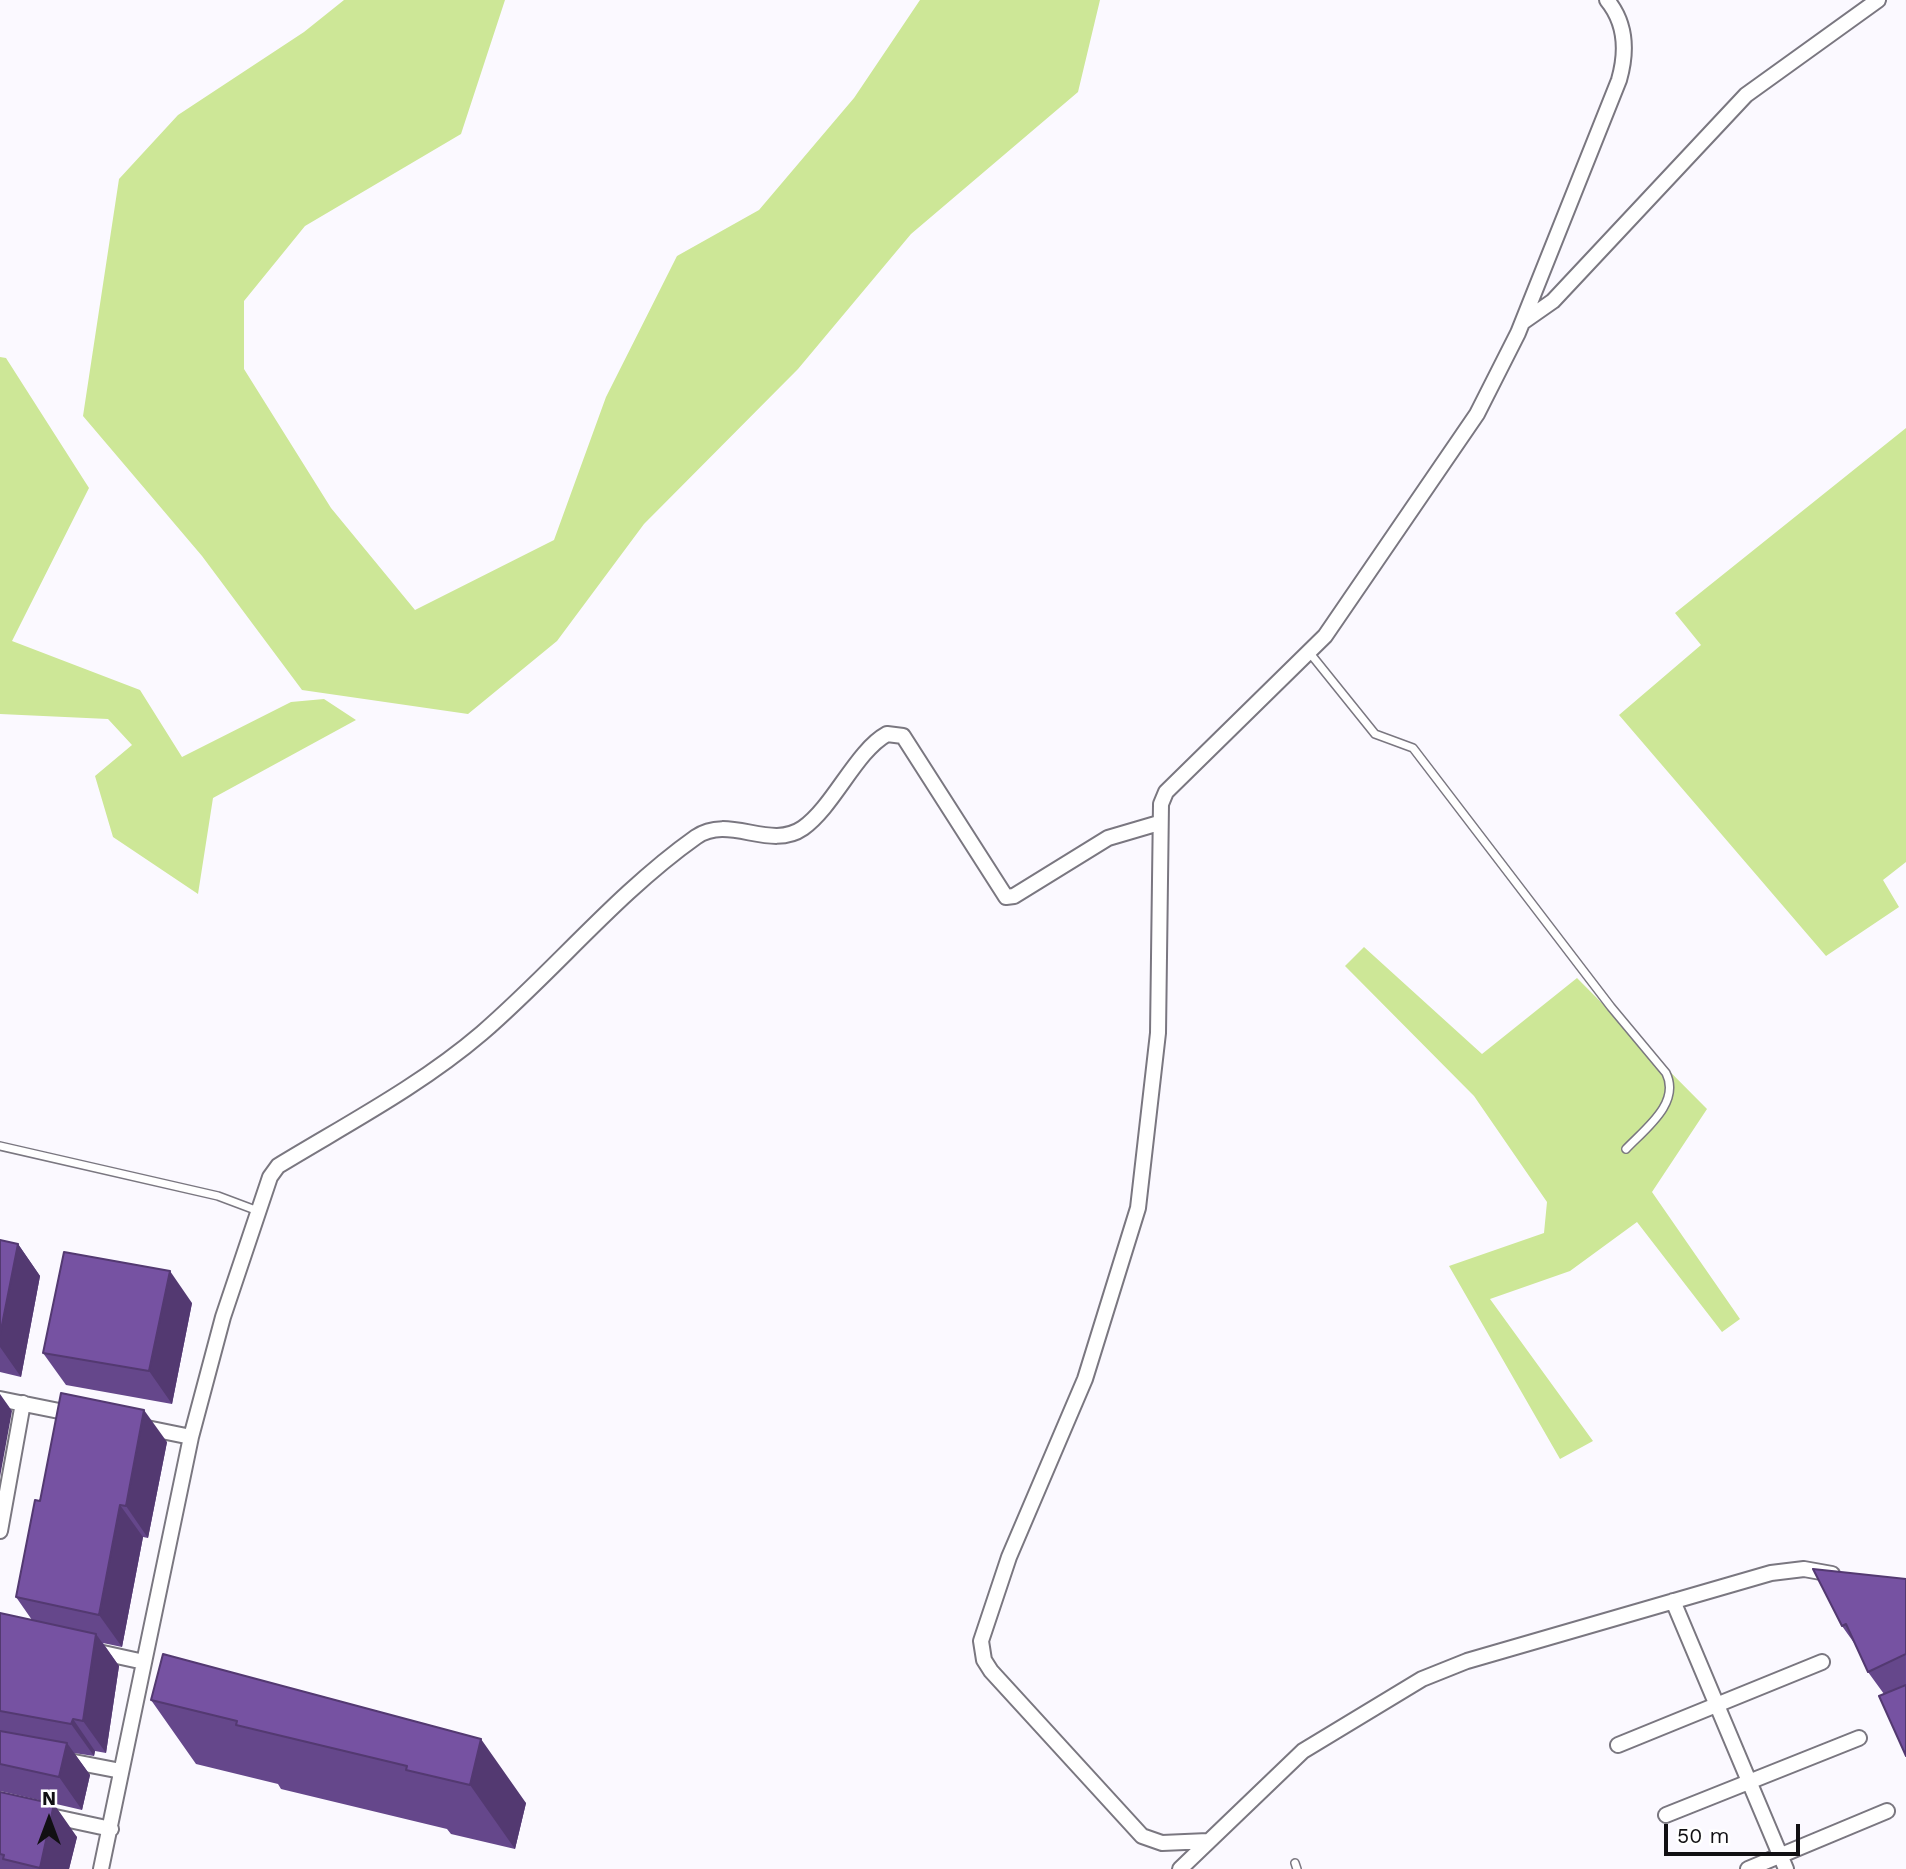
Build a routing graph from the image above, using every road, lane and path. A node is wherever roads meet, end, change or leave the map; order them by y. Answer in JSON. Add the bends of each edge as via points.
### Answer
{"nodes":[{"id":1,"x":1607,"y":0,"type":"edge"},
{"id":2,"x":1878,"y":0,"type":"edge"},
{"id":3,"x":1523,"y":322,"type":"junction"},
{"id":4,"x":1310,"y":652,"type":"junction"},
{"id":5,"x":1159,"y":823,"type":"junction"},
{"id":6,"x":0,"y":1146,"type":"edge"},
{"id":7,"x":1626,"y":1150,"type":"dead end"},
{"id":8,"x":258,"y":1211,"type":"junction"},
{"id":9,"x":0,"y":1399,"type":"edge"},
{"id":10,"x":23,"y":1404,"type":"junction"},
{"id":11,"x":91,"y":1417,"type":"edge"},
{"id":12,"x":129,"y":1424,"type":"edge"},
{"id":13,"x":191,"y":1437,"type":"junction"},
{"id":14,"x":0,"y":1531,"type":"edge"},
{"id":15,"x":1842,"y":1576,"type":"edge"},
{"id":16,"x":1672,"y":1601,"type":"junction"},
{"id":17,"x":78,"y":1648,"type":"edge"},
{"id":18,"x":144,"y":1662,"type":"junction"},
{"id":19,"x":1822,"y":1662,"type":"dead end"},
{"id":20,"x":1717,"y":1706,"type":"junction"},
{"id":21,"x":1858,"y":1738,"type":"dead end"},
{"id":22,"x":1618,"y":1745,"type":"dead end"},
{"id":23,"x":54,"y":1759,"type":"edge"},
{"id":24,"x":121,"y":1771,"type":"junction"},
{"id":25,"x":1750,"y":1784,"type":"junction"},
{"id":26,"x":1886,"y":1811,"type":"dead end"},
{"id":27,"x":37,"y":1813,"type":"edge"},
{"id":28,"x":1666,"y":1815,"type":"dead end"},
{"id":29,"x":111,"y":1829,"type":"junction"},
{"id":30,"x":1208,"y":1841,"type":"junction"},
{"id":31,"x":1780,"y":1854,"type":"junction"},
{"id":32,"x":101,"y":1869,"type":"edge"},
{"id":33,"x":1180,"y":1869,"type":"edge"},
{"id":34,"x":1748,"y":1869,"type":"edge"},
{"id":35,"x":1786,"y":1869,"type":"edge"}],
"edges":[{"from":1,"to":3,"type":"street","via":[[1622,30],[1622,71]]},
{"from":2,"to":3,"type":"street","via":[[1746,95],[1553,301]]},
{"from":3,"to":4,"type":"street","via":[[1477,414]]},
{"from":4,"to":5,"type":"street","via":[[1166,792]]},
{"from":4,"to":7,"type":"lane","via":[[1375,734],[1413,748],[1666,1073],[1668,1101]]},
{"from":5,"to":8,"type":"street","via":[[1108,838],[1010,898],[904,736],[880,737],[817,815],[793,834],[772,836],[719,828],[697,836],[634,886],[472,1041],[434,1070],[278,1166]]},
{"from":5,"to":30,"type":"street","via":[[1158,1033],[1138,1208],[1085,1379],[1009,1557],[981,1641],[990,1671],[1142,1836],[1163,1843]]},
{"from":6,"to":8,"type":"lane","via":[[218,1196]]},
{"from":8,"to":13,"type":"street"},
{"from":9,"to":10,"type":"street"},
{"from":10,"to":11,"type":"street","via":[[65,1419]]},
{"from":10,"to":14,"type":"street"},
{"from":12,"to":13,"type":"street"},
{"from":13,"to":18,"type":"street"},
{"from":15,"to":16,"type":"street","via":[[1789,1569]]},
{"from":16,"to":20,"type":"street"},
{"from":16,"to":30,"type":"street","via":[[1467,1661],[1422,1679],[1303,1751]]},
{"from":17,"to":18,"type":"street"},
{"from":18,"to":24,"type":"street"},
{"from":19,"to":20,"type":"street"},
{"from":20,"to":22,"type":"street"},
{"from":20,"to":25,"type":"street"},
{"from":21,"to":25,"type":"street"},
{"from":23,"to":24,"type":"street"},
{"from":24,"to":29,"type":"street"},
{"from":25,"to":28,"type":"street"},
{"from":25,"to":31,"type":"street"},
{"from":26,"to":31,"type":"street"},
{"from":27,"to":29,"type":"street"},
{"from":29,"to":32,"type":"street"},
{"from":30,"to":33,"type":"street"},
{"from":31,"to":34,"type":"street"},
{"from":31,"to":35,"type":"street"}]}
